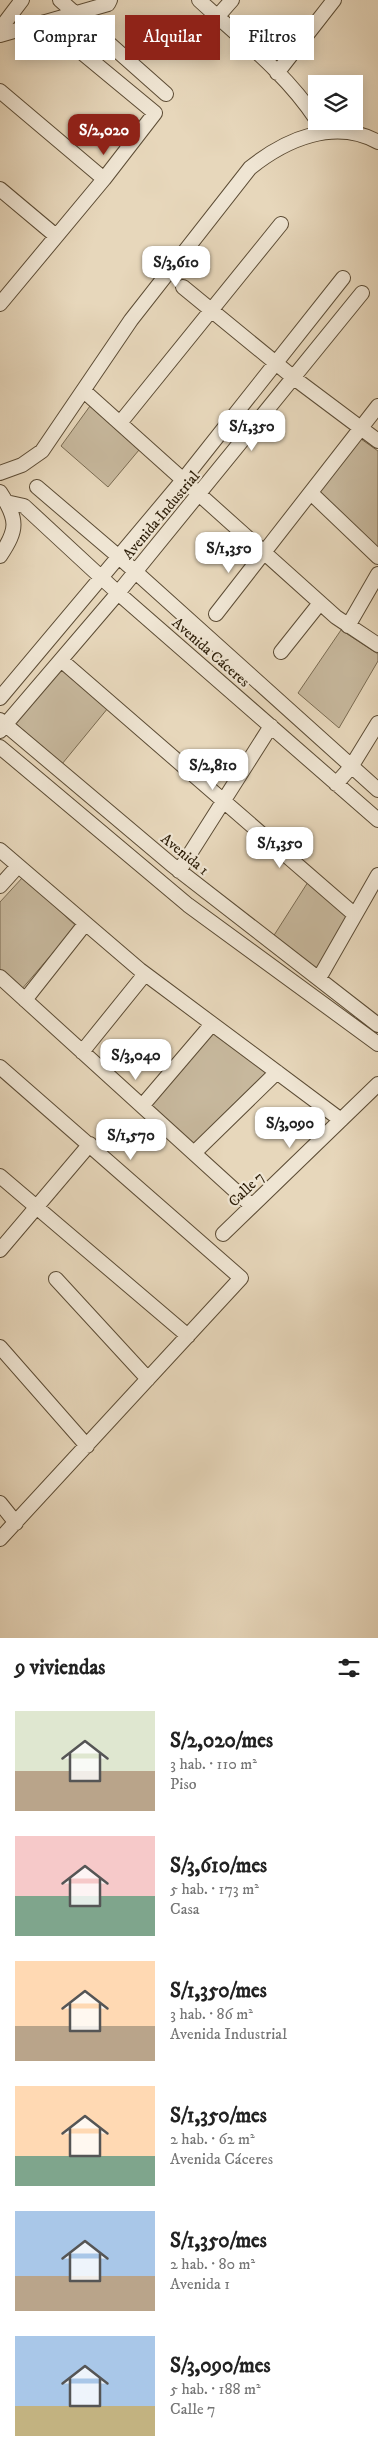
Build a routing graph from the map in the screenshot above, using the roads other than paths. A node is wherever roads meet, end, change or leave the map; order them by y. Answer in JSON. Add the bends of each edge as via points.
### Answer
{"nodes":[{"id":1,"x":22,"y":0,"type":"edge"},
{"id":2,"x":60,"y":0,"type":"edge"},
{"id":3,"x":110,"y":0,"type":"edge"},
{"id":4,"x":199,"y":0,"type":"edge"},
{"id":5,"x":232,"y":0,"type":"edge"},
{"id":6,"x":334,"y":0,"type":"edge"},
{"id":7,"x":75,"y":13,"type":"junction"},
{"id":8,"x":68,"y":15,"type":"edge"},
{"id":9,"x":215,"y":15,"type":"edge"},
{"id":10,"x":219,"y":15,"type":"edge"},
{"id":11,"x":220,"y":20,"type":"edge"},
{"id":12,"x":0,"y":28,"type":"edge"},
{"id":13,"x":15,"y":31,"type":"edge"},
{"id":14,"x":0,"y":35,"type":"edge"},
{"id":15,"x":91,"y":60,"type":"edge"},
{"id":16,"x":277,"y":73,"type":"junction"},
{"id":17,"x":0,"y":92,"type":"edge"},
{"id":18,"x":166,"y":94,"type":"dead end"},
{"id":19,"x":308,"y":106,"type":"edge"},
{"id":20,"x":318,"y":130,"type":"edge"},
{"id":21,"x":343,"y":130,"type":"edge"},
{"id":22,"x":378,"y":142,"type":"edge"},
{"id":23,"x":104,"y":179,"type":"junction"},
{"id":24,"x":0,"y":189,"type":"edge"},
{"id":25,"x":281,"y":224,"type":"dead end"},
{"id":26,"x":56,"y":236,"type":"junction"},
{"id":27,"x":343,"y":278,"type":"dead end"},
{"id":28,"x":183,"y":287,"type":"dead end"},
{"id":29,"x":362,"y":294,"type":"dead end"},
{"id":30,"x":2,"y":297,"type":"edge"},
{"id":31,"x":211,"y":310,"type":"junction"},
{"id":32,"x":275,"y":363,"type":"junction"},
{"id":33,"x":294,"y":378,"type":"junction"},
{"id":34,"x":84,"y":391,"type":"junction"},
{"id":35,"x":378,"y":406,"type":"edge"},
{"id":36,"x":120,"y":423,"type":"junction"},
{"id":37,"x":361,"y":429,"type":"junction"},
{"id":38,"x":378,"y":441,"type":"edge"},
{"id":39,"x":3,"y":472,"type":"edge"},
{"id":40,"x":183,"y":480,"type":"junction"},
{"id":41,"x":37,"y":487,"type":"dead end"},
{"id":42,"x":199,"y":494,"type":"junction"},
{"id":43,"x":311,"y":494,"type":"junction"},
{"id":44,"x":3,"y":497,"type":"edge"},
{"id":45,"x":264,"y":553,"type":"junction"},
{"id":46,"x":0,"y":556,"type":"edge"},
{"id":47,"x":119,"y":557,"type":"junction"},
{"id":48,"x":378,"y":557,"type":"edge"},
{"id":49,"x":135,"y":572,"type":"junction"},
{"id":50,"x":378,"y":574,"type":"edge"},
{"id":51,"x":102,"y":578,"type":"junction"},
{"id":52,"x":118,"y":592,"type":"junction"},
{"id":53,"x":320,"y":603,"type":"junction"},
{"id":54,"x":216,"y":614,"type":"dead end"},
{"id":55,"x":348,"y":626,"type":"junction"},
{"id":56,"x":378,"y":645,"type":"edge"},
{"id":57,"x":282,"y":652,"type":"dead end"},
{"id":58,"x":61,"y":660,"type":"junction"},
{"id":59,"x":0,"y":698,"type":"edge"},
{"id":60,"x":378,"y":723,"type":"edge"},
{"id":61,"x":2,"y":725,"type":"edge"},
{"id":62,"x":271,"y":726,"type":"junction"},
{"id":63,"x":0,"y":747,"type":"edge"},
{"id":64,"x":351,"y":767,"type":"junction"},
{"id":65,"x":336,"y":784,"type":"junction"},
{"id":66,"x":378,"y":790,"type":"edge"},
{"id":67,"x":224,"y":800,"type":"junction"},
{"id":68,"x":378,"y":820,"type":"edge"},
{"id":69,"x":0,"y":850,"type":"edge"},
{"id":70,"x":18,"y":866,"type":"junction"},
{"id":71,"x":179,"y":871,"type":"junction"},
{"id":72,"x":378,"y":875,"type":"edge"},
{"id":73,"x":0,"y":886,"type":"edge"},
{"id":74,"x":355,"y":915,"type":"junction"},
{"id":75,"x":85,"y":924,"type":"junction"},
{"id":76,"x":322,"y":973,"type":"dead end"},
{"id":77,"x":145,"y":974,"type":"junction"},
{"id":78,"x":0,"y":977,"type":"edge"},
{"id":79,"x":25,"y":1000,"type":"junction"},
{"id":80,"x":212,"y":1024,"type":"junction"},
{"id":81,"x":378,"y":1024,"type":"edge"},
{"id":82,"x":378,"y":1044,"type":"edge"},
{"id":83,"x":82,"y":1052,"type":"junction"},
{"id":84,"x":0,"y":1067,"type":"edge"},
{"id":85,"x":277,"y":1072,"type":"junction"},
{"id":86,"x":378,"y":1084,"type":"edge"},
{"id":87,"x":142,"y":1106,"type":"junction"},
{"id":88,"x":341,"y":1120,"type":"junction"},
{"id":89,"x":90,"y":1144,"type":"junction"},
{"id":90,"x":194,"y":1153,"type":"junction"},
{"id":91,"x":0,"y":1176,"type":"edge"},
{"id":92,"x":252,"y":1206,"type":"junction"},
{"id":93,"x":36,"y":1207,"type":"junction"},
{"id":94,"x":223,"y":1234,"type":"dead end"},
{"id":95,"x":0,"y":1250,"type":"edge"},
{"id":96,"x":56,"y":1279,"type":"dead end"},
{"id":97,"x":188,"y":1336,"type":"junction"},
{"id":98,"x":0,"y":1347,"type":"edge"},
{"id":99,"x":148,"y":1379,"type":"junction"},
{"id":100,"x":87,"y":1446,"type":"junction"},
{"id":101,"x":0,"y":1504,"type":"edge"},
{"id":102,"x":16,"y":1523,"type":"junction"},
{"id":103,"x":0,"y":1540,"type":"edge"}],
"edges":[{"from":1,"to":12,"type":"street"},
{"from":2,"to":7,"type":"street"},
{"from":3,"to":7,"type":"street","via":[[108,4]]},
{"from":4,"to":9,"type":"street"},
{"from":5,"to":10,"type":"street"},
{"from":6,"to":16,"type":"street"},
{"from":7,"to":8,"type":"street"},
{"from":7,"to":18,"type":"street"},
{"from":11,"to":16,"type":"street"},
{"from":13,"to":14,"type":"street"},
{"from":15,"to":23,"type":"street","via":[[155,113]]},
{"from":16,"to":19,"type":"street"},
{"from":17,"to":23,"type":"street"},
{"from":20,"to":34,"type":"street","via":[[286,143],[250,168],[131,320]]},
{"from":21,"to":22,"type":"street"},
{"from":23,"to":26,"type":"street"},
{"from":24,"to":26,"type":"street"},
{"from":25,"to":31,"type":"street"},
{"from":26,"to":30,"type":"street"},
{"from":27,"to":32,"type":"street","name":"Avenida Industrial"},
{"from":28,"to":31,"type":"street"},
{"from":29,"to":33,"type":"street","name":"Avenida Industrial"},
{"from":31,"to":32,"type":"street"},
{"from":31,"to":36,"type":"street"},
{"from":32,"to":33,"type":"street"},
{"from":32,"to":40,"type":"street","name":"Avenida Industrial"},
{"from":33,"to":37,"type":"street"},
{"from":33,"to":42,"type":"street","name":"Avenida Industrial"},
{"from":34,"to":36,"type":"street"},
{"from":34,"to":39,"type":"street","via":[[42,451]]},
{"from":35,"to":37,"type":"street"},
{"from":36,"to":40,"type":"street"},
{"from":37,"to":38,"type":"street"},
{"from":37,"to":43,"type":"street"},
{"from":40,"to":42,"type":"street"},
{"from":40,"to":47,"type":"street","name":"Avenida Industrial"},
{"from":41,"to":47,"type":"street","name":"Avenida Cáceres"},
{"from":42,"to":45,"type":"street"},
{"from":42,"to":49,"type":"street","name":"Avenida Industrial"},
{"from":43,"to":45,"type":"street"},
{"from":43,"to":48,"type":"street"},
{"from":44,"to":46,"type":"street","via":[[15,528],[12,539]]},
{"from":44,"to":51,"type":"street","name":"Avenida Cáceres","via":[[24,506]]},
{"from":45,"to":53,"type":"street"},
{"from":45,"to":54,"type":"street"},
{"from":47,"to":49,"type":"street","name":"Avenida Cáceres"},
{"from":47,"to":51,"type":"street","name":"Avenida Industrial"},
{"from":49,"to":52,"type":"street","name":"Avenida Industrial"},
{"from":49,"to":64,"type":"street","name":"Avenida Cáceres"},
{"from":50,"to":55,"type":"street"},
{"from":51,"to":52,"type":"street","name":"Avenida Cáceres"},
{"from":51,"to":59,"type":"street","name":"Avenida Industrial"},
{"from":52,"to":58,"type":"street","name":"Avenida Industrial"},
{"from":52,"to":62,"type":"street","name":"Avenida Cáceres"},
{"from":53,"to":55,"type":"street"},
{"from":53,"to":57,"type":"street"},
{"from":55,"to":56,"type":"street"},
{"from":58,"to":61,"type":"street","name":"Avenida Industrial"},
{"from":58,"to":67,"type":"street"},
{"from":60,"to":64,"type":"street"},
{"from":61,"to":71,"type":"street","name":"Avenida 1"},
{"from":62,"to":65,"type":"street","name":"Avenida Cáceres"},
{"from":62,"to":67,"type":"street"},
{"from":63,"to":82,"type":"street","via":[[188,905]]},
{"from":64,"to":65,"type":"street"},
{"from":64,"to":66,"type":"street","name":"Avenida Cáceres"},
{"from":65,"to":68,"type":"street","name":"Avenida Cáceres"},
{"from":67,"to":71,"type":"street"},
{"from":67,"to":74,"type":"street"},
{"from":69,"to":70,"type":"street"},
{"from":70,"to":73,"type":"street"},
{"from":70,"to":75,"type":"street"},
{"from":71,"to":81,"type":"street","name":"Avenida 1"},
{"from":72,"to":74,"type":"street"},
{"from":74,"to":76,"type":"street"},
{"from":75,"to":77,"type":"street"},
{"from":75,"to":79,"type":"street"},
{"from":77,"to":80,"type":"street"},
{"from":77,"to":83,"type":"street"},
{"from":78,"to":79,"type":"street"},
{"from":79,"to":83,"type":"street"},
{"from":80,"to":85,"type":"street"},
{"from":80,"to":87,"type":"street"},
{"from":83,"to":87,"type":"street"},
{"from":84,"to":89,"type":"street"},
{"from":85,"to":88,"type":"street"},
{"from":85,"to":90,"type":"street"},
{"from":86,"to":88,"type":"street","name":"Calle 7"},
{"from":87,"to":90,"type":"street"},
{"from":88,"to":92,"type":"street","name":"Calle 7"},
{"from":89,"to":93,"type":"street"},
{"from":89,"to":97,"type":"street","via":[[241,1278]]},
{"from":90,"to":92,"type":"street"},
{"from":91,"to":93,"type":"street"},
{"from":92,"to":94,"type":"street","name":"Calle 7"},
{"from":93,"to":95,"type":"street"},
{"from":93,"to":97,"type":"street"},
{"from":96,"to":99,"type":"street"},
{"from":97,"to":99,"type":"street"},
{"from":98,"to":100,"type":"street"},
{"from":99,"to":100,"type":"street"},
{"from":100,"to":102,"type":"street"},
{"from":101,"to":102,"type":"street"},
{"from":102,"to":103,"type":"street"}]}
